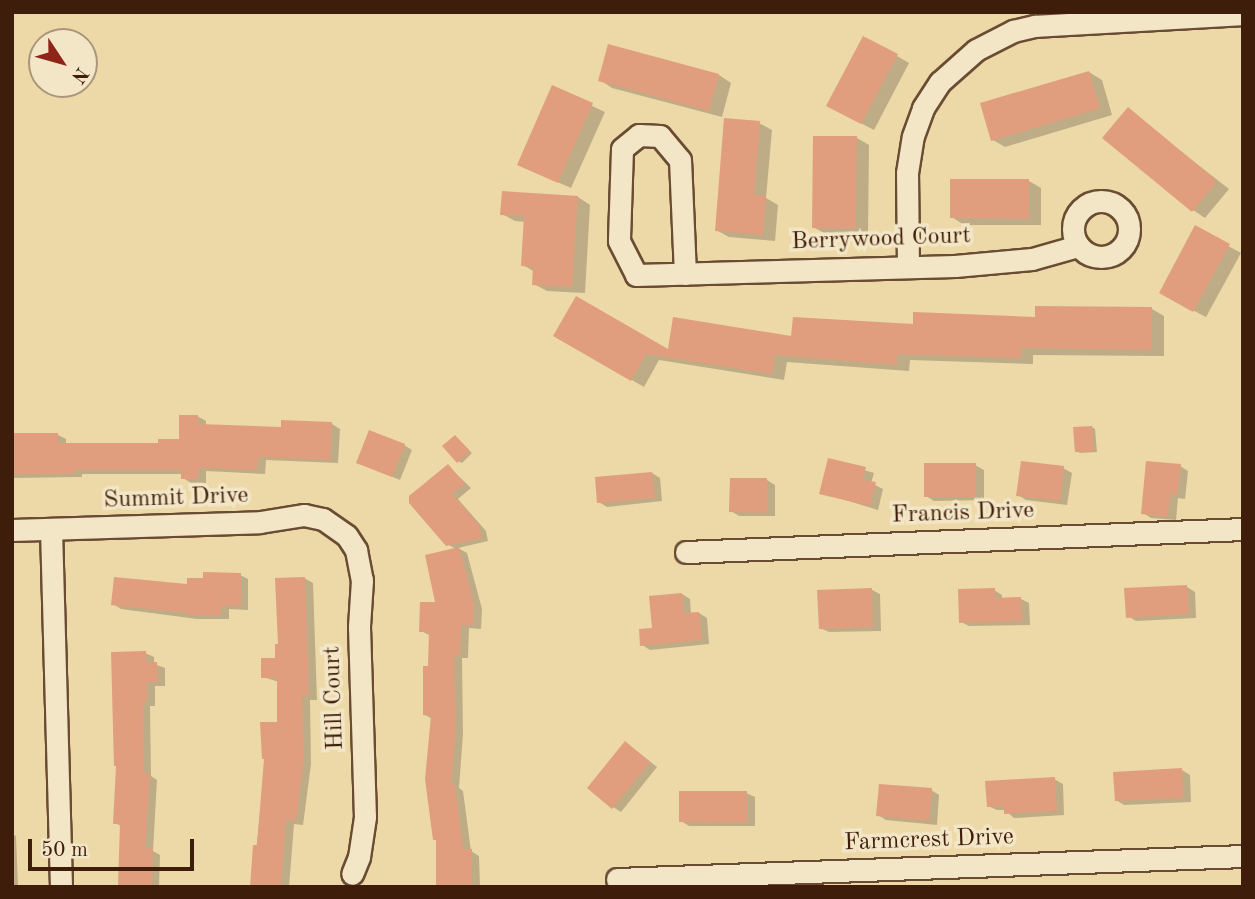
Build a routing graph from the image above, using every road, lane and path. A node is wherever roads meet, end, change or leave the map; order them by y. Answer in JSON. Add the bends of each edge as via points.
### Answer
{"nodes":[{"id":1,"x":1243,"y":14,"type":"edge"},
{"id":2,"x":1078,"y":246,"type":"dead end"},
{"id":3,"x":908,"y":266,"type":"junction"},
{"id":4,"x":685,"y":274,"type":"junction"},
{"id":5,"x":337,"y":527,"type":"joint"},
{"id":6,"x":1243,"y":528,"type":"edge"},
{"id":7,"x":51,"y":529,"type":"junction"},
{"id":8,"x":12,"y":530,"type":"edge"},
{"id":9,"x":686,"y":552,"type":"dead end"},
{"id":10,"x":1243,"y":856,"type":"edge"},
{"id":11,"x":352,"y":874,"type":"dead end"},
{"id":12,"x":617,"y":879,"type":"dead end"},
{"id":13,"x":61,"y":887,"type":"edge"}],
"edges":[{"from":1,"to":3,"type":"street","via":[[1035,26],[976,50],[940,82],[923,108],[913,136],[908,173]]},
{"from":2,"to":3,"type":"street","name":"Berrywood Court","via":[[1032,259]]},
{"from":3,"to":4,"type":"street","name":"Berrywood Court"},
{"from":4,"to":4,"type":"street","name":"Berrywood Court","via":[[680,160],[660,136],[639,135],[622,149],[618,241],[636,275]]},
{"from":5,"to":7,"type":"street","name":"Summit Drive","via":[[304,515],[260,522]]},
{"from":5,"to":11,"type":"street","name":"Hill Court","via":[[356,550],[362,580],[359,627],[365,817]]},
{"from":6,"to":9,"type":"street","name":"Francis Drive"},
{"from":7,"to":8,"type":"street","name":"Summit Drive"},
{"from":7,"to":13,"type":"street"},
{"from":10,"to":12,"type":"street","name":"Farmcrest Drive"}]}
